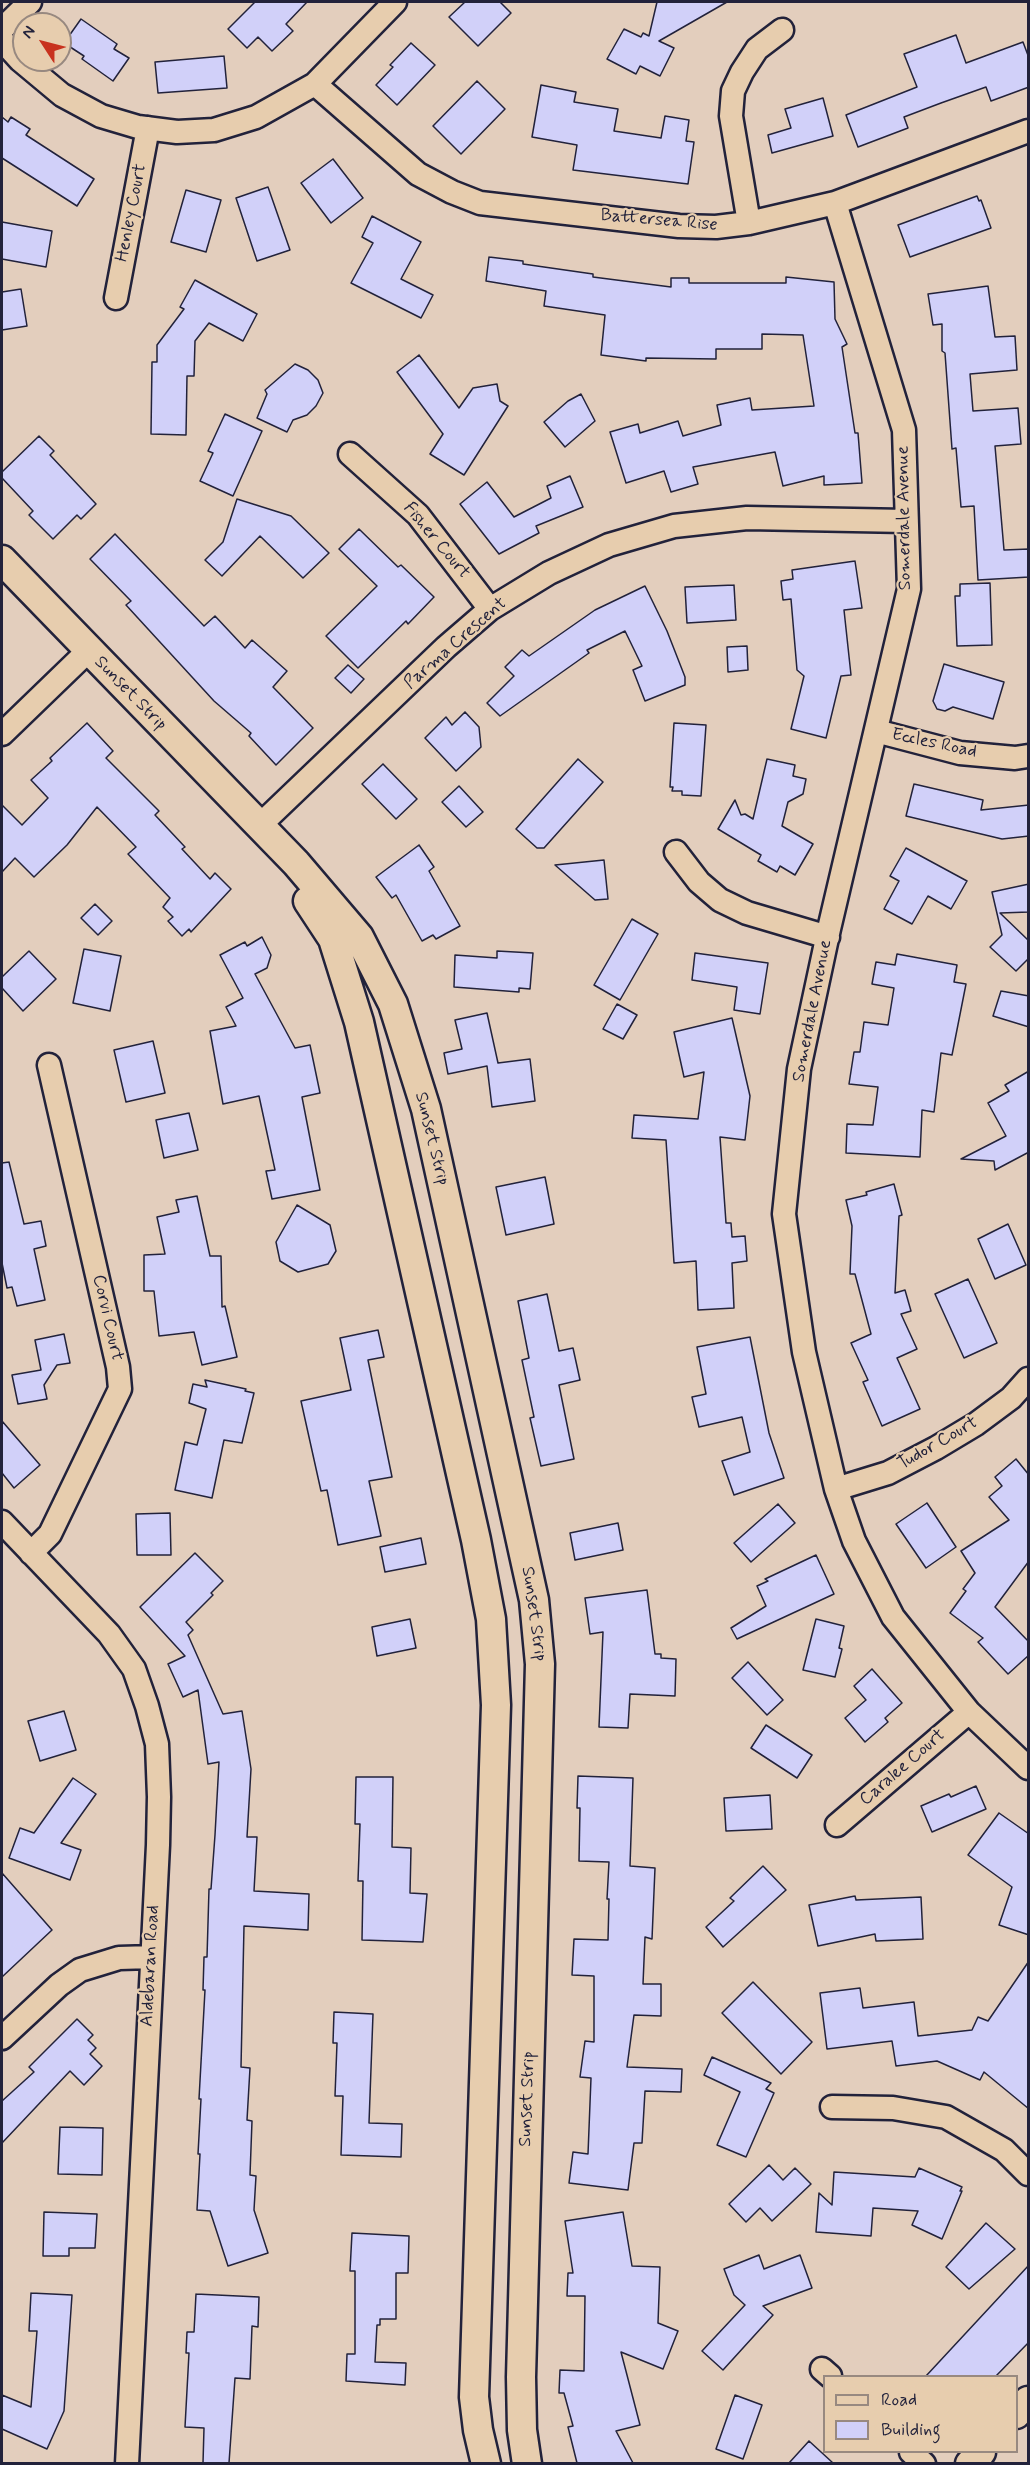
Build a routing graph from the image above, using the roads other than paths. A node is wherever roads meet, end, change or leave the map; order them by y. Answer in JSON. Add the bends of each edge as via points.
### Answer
{"nodes":[{"id":1,"x":30,"y":2,"type":"edge"},
{"id":2,"x":395,"y":2,"type":"edge"},
{"id":3,"x":2,"y":29,"type":"edge"},
{"id":4,"x":782,"y":30,"type":"dead end"},
{"id":5,"x":2,"y":40,"type":"edge"},
{"id":6,"x":315,"y":84,"type":"junction"},
{"id":7,"x":148,"y":128,"type":"junction"},
{"id":8,"x":1029,"y":130,"type":"edge"},
{"id":9,"x":835,"y":203,"type":"junction"},
{"id":10,"x":749,"y":223,"type":"junction"},
{"id":11,"x":116,"y":297,"type":"dead end"},
{"id":12,"x":351,"y":453,"type":"dead end"},
{"id":13,"x":906,"y":521,"type":"junction"},
{"id":14,"x":2,"y":560,"type":"edge"},
{"id":15,"x":490,"y":609,"type":"junction"},
{"id":16,"x":88,"y":651,"type":"junction"},
{"id":17,"x":876,"y":731,"type":"junction"},
{"id":18,"x":2,"y":734,"type":"edge"},
{"id":19,"x":1029,"y":756,"type":"edge"},
{"id":20,"x":259,"y":826,"type":"junction"},
{"id":21,"x":676,"y":852,"type":"dead end"},
{"id":22,"x":828,"y":937,"type":"junction"},
{"id":23,"x":50,"y":1065,"type":"dead end"},
{"id":24,"x":1029,"y":1379,"type":"edge"},
{"id":25,"x":836,"y":1489,"type":"junction"},
{"id":26,"x":2,"y":1522,"type":"edge"},
{"id":27,"x":31,"y":1553,"type":"junction"},
{"id":28,"x":969,"y":1712,"type":"junction"},
{"id":29,"x":1029,"y":1768,"type":"edge"},
{"id":30,"x":837,"y":1825,"type":"dead end"},
{"id":31,"x":152,"y":1957,"type":"junction"},
{"id":32,"x":2,"y":2038,"type":"edge"},
{"id":33,"x":832,"y":2107,"type":"dead end"},
{"id":34,"x":1029,"y":2174,"type":"edge"},
{"id":35,"x":474,"y":2397,"type":"junction"},
{"id":36,"x":1029,"y":2401,"type":"edge"},
{"id":37,"x":1018,"y":2413,"type":"edge"},
{"id":38,"x":127,"y":2463,"type":"edge"},
{"id":39,"x":470,"y":2463,"type":"edge"},
{"id":40,"x":486,"y":2463,"type":"edge"},
{"id":41,"x":527,"y":2463,"type":"edge"}],
"edges":[{"from":1,"to":3,"type":"street"},
{"from":2,"to":6,"type":"street"},
{"from":4,"to":10,"type":"street","via":[[758,49],[733,91],[731,116]]},
{"from":5,"to":7,"type":"street","via":[[62,95],[101,116]]},
{"from":6,"to":7,"type":"street","via":[[256,117],[214,130],[177,132]]},
{"from":6,"to":10,"type":"street","name":"Battersea Rise","via":[[418,174],[480,203],[679,226]]},
{"from":7,"to":11,"type":"street","name":"Henley Court"},
{"from":8,"to":9,"type":"street","name":"Battersea Rise"},
{"from":9,"to":10,"type":"street","name":"Battersea Rise"},
{"from":9,"to":13,"type":"street","name":"Somerdale Avenue","via":[[904,430]]},
{"from":12,"to":15,"type":"street","name":"Fisher Court","via":[[418,515]]},
{"from":13,"to":15,"type":"street","name":"Parma Crescent","via":[[747,518],[674,526],[609,545],[549,573]]},
{"from":13,"to":17,"type":"street","name":"Somerdale Avenue","via":[[909,589]]},
{"from":14,"to":16,"type":"street","name":"Sunset Strip"},
{"from":15,"to":20,"type":"street","name":"Parma Crescent"},
{"from":16,"to":18,"type":"street"},
{"from":16,"to":20,"type":"street","name":"Sunset Strip"},
{"from":17,"to":19,"type":"street","name":"Eccles Road","via":[[960,753]]},
{"from":17,"to":22,"type":"street","name":"Somerdale Avenue"},
{"from":20,"to":35,"type":"street","name":"Sunset Strip","via":[[333,939],[359,1022],[491,1619],[496,1705]]},
{"from":20,"to":41,"type":"street","name":"Sunset Strip","via":[[358,937],[393,1004],[426,1108],[534,1600],[540,1664],[521,2377]]},
{"from":21,"to":22,"type":"street","via":[[699,882],[720,900],[747,913]]},
{"from":22,"to":25,"type":"street","name":"Somerdale Avenue","via":[[799,1069],[784,1214],[804,1352]]},
{"from":23,"to":27,"type":"street","name":"Corvi Court","via":[[120,1389],[50,1534]]},
{"from":24,"to":25,"type":"street","name":"Tudor Court","via":[[976,1424],[936,1448],[888,1473]]},
{"from":25,"to":28,"type":"street","name":"Somerdale Avenue","via":[[854,1541],[894,1617]]},
{"from":26,"to":27,"type":"street","name":"Aldebaran Road"},
{"from":27,"to":31,"type":"street","name":"Aldebaran Road","via":[[109,1634],[134,1669],[147,1706],[157,1744],[159,1797]]},
{"from":28,"to":29,"type":"street","name":"Somerdale Avenue"},
{"from":28,"to":30,"type":"street","name":"Caralee Court"},
{"from":31,"to":32,"type":"street","via":[[119,1958],[80,1970],[59,1984]]},
{"from":31,"to":38,"type":"street","name":"Aldebaran Road"},
{"from":33,"to":34,"type":"street","via":[[893,2108],[946,2117],[1004,2150]]},
{"from":35,"to":39,"type":"street"},
{"from":35,"to":40,"type":"street","name":"Sunset Strip"},
{"from":36,"to":37,"type":"street"}]}
